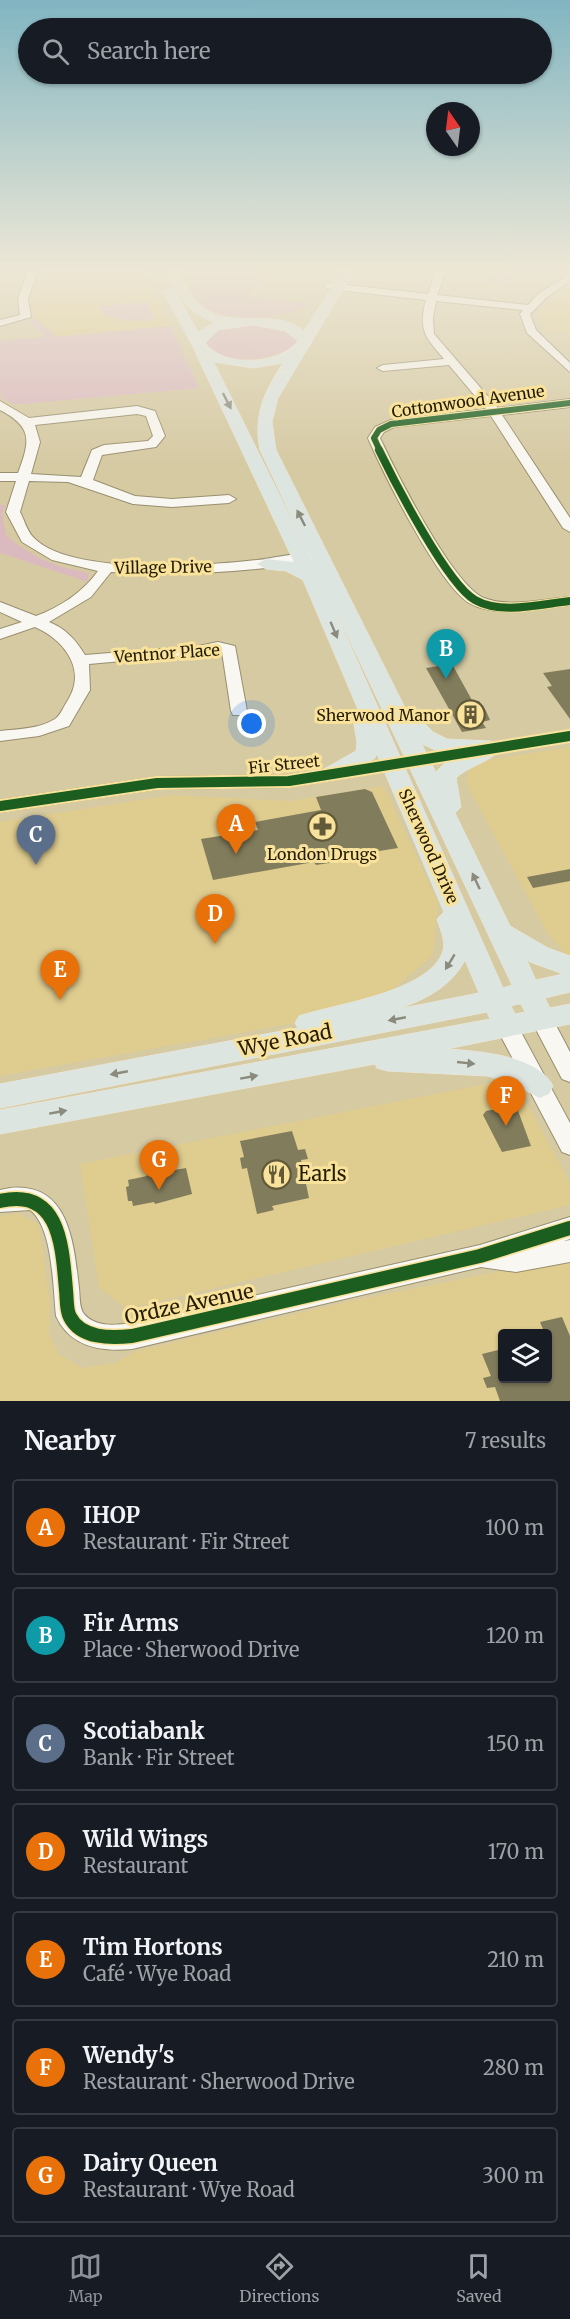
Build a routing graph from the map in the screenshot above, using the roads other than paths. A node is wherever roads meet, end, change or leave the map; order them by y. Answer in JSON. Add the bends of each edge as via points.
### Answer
{"nodes":[{"id":1,"x":193,"y":333,"type":"edge"},
{"id":2,"x":204,"y":333,"type":"edge"},
{"id":3,"x":293,"y":333,"type":"edge"},
{"id":4,"x":308,"y":333,"type":"edge"},
{"id":5,"x":429,"y":333,"type":"edge"},
{"id":6,"x":533,"y":333,"type":"edge"},
{"id":7,"x":200,"y":346,"type":"junction"},
{"id":8,"x":301,"y":346,"type":"junction"},
{"id":9,"x":570,"y":353,"type":"edge"},
{"id":10,"x":555,"y":354,"type":"junction"},
{"id":11,"x":449,"y":362,"type":"junction"},
{"id":12,"x":383,"y":368,"type":"dead end"},
{"id":13,"x":570,"y":369,"type":"edge"},
{"id":14,"x":570,"y":403,"type":"edge"},
{"id":15,"x":0,"y":405,"type":"edge"},
{"id":16,"x":494,"y":411,"type":"junction"},
{"id":17,"x":27,"y":422,"type":"junction"},
{"id":18,"x":0,"y":477,"type":"edge"},
{"id":19,"x":24,"y":477,"type":"junction"},
{"id":20,"x":86,"y":482,"type":"junction"},
{"id":21,"x":230,"y":499,"type":"dead end"},
{"id":22,"x":566,"y":513,"type":"edge"},
{"id":23,"x":570,"y":528,"type":"edge"},
{"id":24,"x":308,"y":556,"type":"junction"},
{"id":25,"x":268,"y":560,"type":"junction"},
{"id":26,"x":106,"y":568,"type":"junction"},
{"id":27,"x":570,"y":601,"type":"edge"},
{"id":28,"x":0,"y":606,"type":"edge"},
{"id":29,"x":33,"y":622,"type":"junction"},
{"id":30,"x":0,"y":634,"type":"edge"},
{"id":31,"x":80,"y":660,"type":"junction"},
{"id":32,"x":356,"y":683,"type":"junction"},
{"id":33,"x":390,"y":699,"type":"junction"},
{"id":34,"x":239,"y":711,"type":"dead end"},
{"id":35,"x":0,"y":736,"type":"edge"},
{"id":36,"x":570,"y":736,"type":"edge"},
{"id":37,"x":490,"y":748,"type":"junction"},
{"id":38,"x":417,"y":760,"type":"junction"},
{"id":39,"x":393,"y":764,"type":"junction"},
{"id":40,"x":332,"y":774,"type":"junction"},
{"id":41,"x":0,"y":806,"type":"edge"},
{"id":42,"x":453,"y":831,"type":"junction"},
{"id":43,"x":430,"y":846,"type":"junction"},
{"id":44,"x":500,"y":932,"type":"junction"},
{"id":45,"x":570,"y":966,"type":"edge"},
{"id":46,"x":570,"y":982,"type":"edge"},
{"id":47,"x":529,"y":990,"type":"junction"},
{"id":48,"x":495,"y":1000,"type":"junction"},
{"id":49,"x":570,"y":1014,"type":"edge"},
{"id":50,"x":542,"y":1020,"type":"junction"},
{"id":51,"x":507,"y":1027,"type":"junction"},
{"id":52,"x":344,"y":1059,"type":"junction"},
{"id":53,"x":177,"y":1062,"type":"junction"},
{"id":54,"x":570,"y":1073,"type":"edge"},
{"id":55,"x":539,"y":1086,"type":"junction"},
{"id":56,"x":0,"y":1096,"type":"edge"},
{"id":57,"x":0,"y":1122,"type":"edge"},
{"id":58,"x":570,"y":1145,"type":"edge"},
{"id":59,"x":0,"y":1201,"type":"edge"},
{"id":60,"x":570,"y":1228,"type":"edge"},
{"id":61,"x":570,"y":1251,"type":"edge"},
{"id":62,"x":480,"y":1256,"type":"junction"}],
"edges":[{"from":1,"to":7,"type":"main road","name":"Sherwood Drive"},
{"from":2,"to":7,"type":"main road"},
{"from":3,"to":8,"type":"main road"},
{"from":4,"to":8,"type":"main road","name":"Sherwood Drive"},
{"from":5,"to":11,"type":"street"},
{"from":6,"to":10,"type":"street"},
{"from":7,"to":8,"type":"main road","via":[[217,358],[244,363],[278,359]]},
{"from":7,"to":24,"type":"main road","name":"Sherwood Drive","one_way":true},
{"from":24,"to":8,"type":"main road","name":"Sherwood Drive","one_way":true,"via":[[263,432],[265,406]]},
{"from":9,"to":10,"type":"street"},
{"from":10,"to":13,"type":"street"},
{"from":11,"to":12,"type":"street"},
{"from":11,"to":16,"type":"street"},
{"from":14,"to":16,"type":"street","name":"Cottonwood Avenue"},
{"from":15,"to":17,"type":"street"},
{"from":16,"to":22,"type":"street"},
{"from":16,"to":27,"type":"street","name":"Cottonwood Avenue","via":[[391,424],[374,438],[439,556],[462,590],[474,600],[502,606]]},
{"from":17,"to":19,"type":"street","name":"Village Drive","via":[[35,444]]},
{"from":17,"to":20,"type":"street","via":[[137,411],[151,414],[159,436],[152,444],[96,453]]},
{"from":18,"to":19,"type":"street"},
{"from":19,"to":20,"type":"street"},
{"from":19,"to":26,"type":"street","name":"Village Drive","via":[[13,512],[22,534],[57,557]]},
{"from":20,"to":21,"type":"street","via":[[134,501]]},
{"from":22,"to":23,"type":"street"},
{"from":24,"to":25,"type":"main road","via":[[290,566]]},
{"from":24,"to":25,"type":"main road","via":[[288,548]]},
{"from":24,"to":32,"type":"main road","name":"Sherwood Drive","one_way":true},
{"from":24,"to":33,"type":"main road","name":"Sherwood Drive"},
{"from":25,"to":26,"type":"street","name":"Village Drive","via":[[165,570]]},
{"from":26,"to":29,"type":"street","name":"Village Drive","via":[[97,584],[68,608]]},
{"from":28,"to":29,"type":"street"},
{"from":29,"to":30,"type":"street","name":"Village Drive"},
{"from":29,"to":31,"type":"street","via":[[57,631]]},
{"from":31,"to":34,"type":"street","name":"Ventnor Place","via":[[218,646],[228,649]]},
{"from":31,"to":35,"type":"street","via":[[82,690],[63,722],[39,731]]},
{"from":32,"to":39,"type":"main road","name":"Sherwood Drive"},
{"from":32,"to":40,"type":"main road","via":[[367,732],[367,751],[358,761]]},
{"from":33,"to":37,"type":"main road","via":[[423,738],[433,744]]},
{"from":33,"to":38,"type":"main road","name":"Sherwood Drive"},
{"from":36,"to":37,"type":"street","name":"Fir Street"},
{"from":37,"to":38,"type":"street","name":"Fir Street"},
{"from":37,"to":42,"type":"main road","via":[[456,765],[444,776]]},
{"from":38,"to":39,"type":"street","name":"Fir Street"},
{"from":38,"to":42,"type":"main road","name":"Sherwood Drive"},
{"from":39,"to":40,"type":"street","name":"Fir Street"},
{"from":39,"to":43,"type":"main road","name":"Sherwood Drive"},
{"from":40,"to":41,"type":"street","name":"Fir Street","via":[[269,782],[157,783]]},
{"from":44,"to":42,"type":"main road","name":"Sherwood Drive","one_way":true},
{"from":43,"to":48,"type":"main road","name":"Sherwood Drive"},
{"from":43,"to":53,"type":"main road","one_way":true,"via":[[434,876],[457,945],[442,974],[400,997]]},
{"from":44,"to":45,"type":"main road","via":[[538,955]]},
{"from":44,"to":47,"type":"main road","name":"Sherwood Drive"},
{"from":46,"to":47,"type":"main road","name":"Wye Road"},
{"from":47,"to":48,"type":"main road","name":"Wye Road"},
{"from":47,"to":50,"type":"main road","name":"Sherwood Drive"},
{"from":48,"to":51,"type":"main road","name":"Sherwood Drive"},
{"from":48,"to":53,"type":"main road","name":"Wye Road","one_way":true},
{"from":49,"to":50,"type":"main road","name":"Wye Road"},
{"from":50,"to":51,"type":"main road","name":"Wye Road"},
{"from":50,"to":54,"type":"street","name":"Sherwood Drive"},
{"from":51,"to":52,"type":"main road","name":"Wye Road"},
{"from":51,"to":55,"type":"street","name":"Sherwood Drive"},
{"from":52,"to":55,"type":"main road","one_way":true,"via":[[473,1063],[527,1075]]},
{"from":57,"to":52,"type":"main road","name":"Wye Road","one_way":true},
{"from":53,"to":56,"type":"main road","name":"Wye Road","one_way":true},
{"from":55,"to":58,"type":"street","name":"Sherwood Drive"},
{"from":59,"to":62,"type":"street","name":"Ordze Avenue","via":[[25,1199],[40,1202],[46,1208],[56,1230],[69,1316],[76,1326],[107,1339]]},
{"from":60,"to":62,"type":"street","name":"Ordze Avenue"},
{"from":61,"to":62,"type":"street","via":[[495,1261]]}]}
